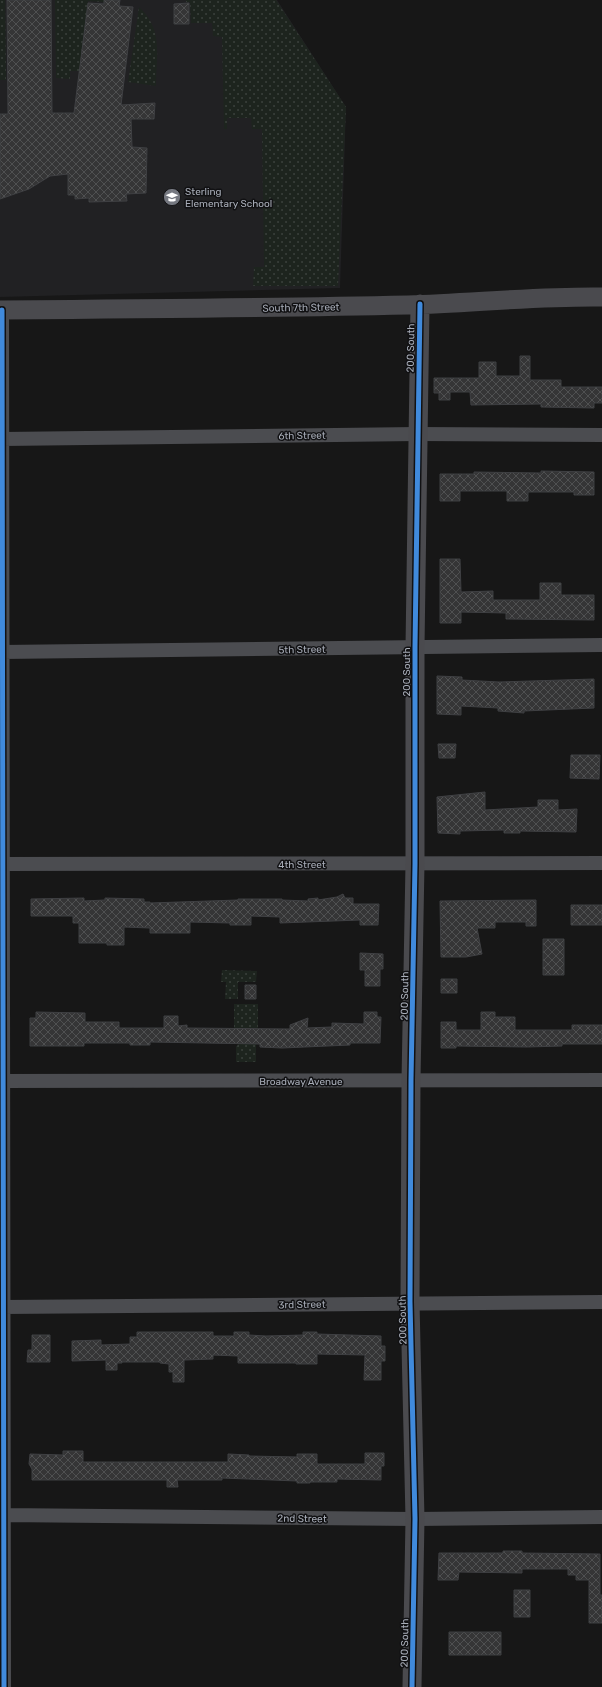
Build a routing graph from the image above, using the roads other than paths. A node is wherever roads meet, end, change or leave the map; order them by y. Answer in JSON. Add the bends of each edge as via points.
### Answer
{"nodes":[{"id":1,"x":602,"y":297,"type":"edge"},
{"id":2,"x":420,"y":304,"type":"junction"},
{"id":3,"x":1,"y":310,"type":"edge"},
{"id":4,"x":418,"y":434,"type":"junction"},
{"id":5,"x":602,"y":435,"type":"edge"},
{"id":6,"x":3,"y":439,"type":"junction"},
{"id":7,"x":602,"y":645,"type":"edge"},
{"id":8,"x":415,"y":647,"type":"junction"},
{"id":9,"x":2,"y":652,"type":"junction"},
{"id":10,"x":602,"y":863,"type":"edge"},
{"id":11,"x":2,"y":864,"type":"junction"},
{"id":12,"x":415,"y":864,"type":"junction"},
{"id":13,"x":411,"y":1080,"type":"junction"},
{"id":14,"x":602,"y":1080,"type":"edge"},
{"id":15,"x":1,"y":1081,"type":"edge"},
{"id":16,"x":410,"y":1302,"type":"junction"},
{"id":17,"x":602,"y":1302,"type":"edge"},
{"id":18,"x":3,"y":1308,"type":"junction"},
{"id":19,"x":3,"y":1515,"type":"junction"},
{"id":20,"x":602,"y":1517,"type":"edge"},
{"id":21,"x":415,"y":1519,"type":"junction"},
{"id":22,"x":4,"y":1687,"type":"edge"},
{"id":23,"x":412,"y":1687,"type":"edge"}],
"edges":[{"from":1,"to":2,"type":"street","name":"South 7th Street"},
{"from":2,"to":3,"type":"street","name":"South 7th Street"},
{"from":2,"to":4,"type":"street","name":"200 South"},
{"from":3,"to":6,"type":"street"},
{"from":4,"to":5,"type":"street","name":"6th Street"},
{"from":4,"to":6,"type":"street","name":"6th Street"},
{"from":4,"to":8,"type":"street","name":"200 South"},
{"from":6,"to":9,"type":"street"},
{"from":7,"to":8,"type":"street","name":"5th Street"},
{"from":8,"to":9,"type":"street","name":"5th Street"},
{"from":8,"to":12,"type":"street","name":"200 South"},
{"from":9,"to":11,"type":"street"},
{"from":10,"to":12,"type":"street","name":"4th Street"},
{"from":11,"to":12,"type":"street","name":"4th Street"},
{"from":11,"to":15,"type":"street"},
{"from":12,"to":13,"type":"street","name":"200 South"},
{"from":13,"to":14,"type":"street","name":"Broadway Avenue"},
{"from":13,"to":15,"type":"street","name":"Broadway Avenue"},
{"from":13,"to":16,"type":"street","name":"200 South"},
{"from":15,"to":18,"type":"street"},
{"from":16,"to":17,"type":"street","name":"3rd Street"},
{"from":16,"to":18,"type":"street","name":"3rd Street"},
{"from":16,"to":21,"type":"street","name":"200 South"},
{"from":18,"to":19,"type":"street"},
{"from":19,"to":21,"type":"street","name":"2nd Street"},
{"from":19,"to":22,"type":"street"},
{"from":20,"to":21,"type":"street","name":"2nd Street"},
{"from":21,"to":23,"type":"street","name":"200 South"}]}
